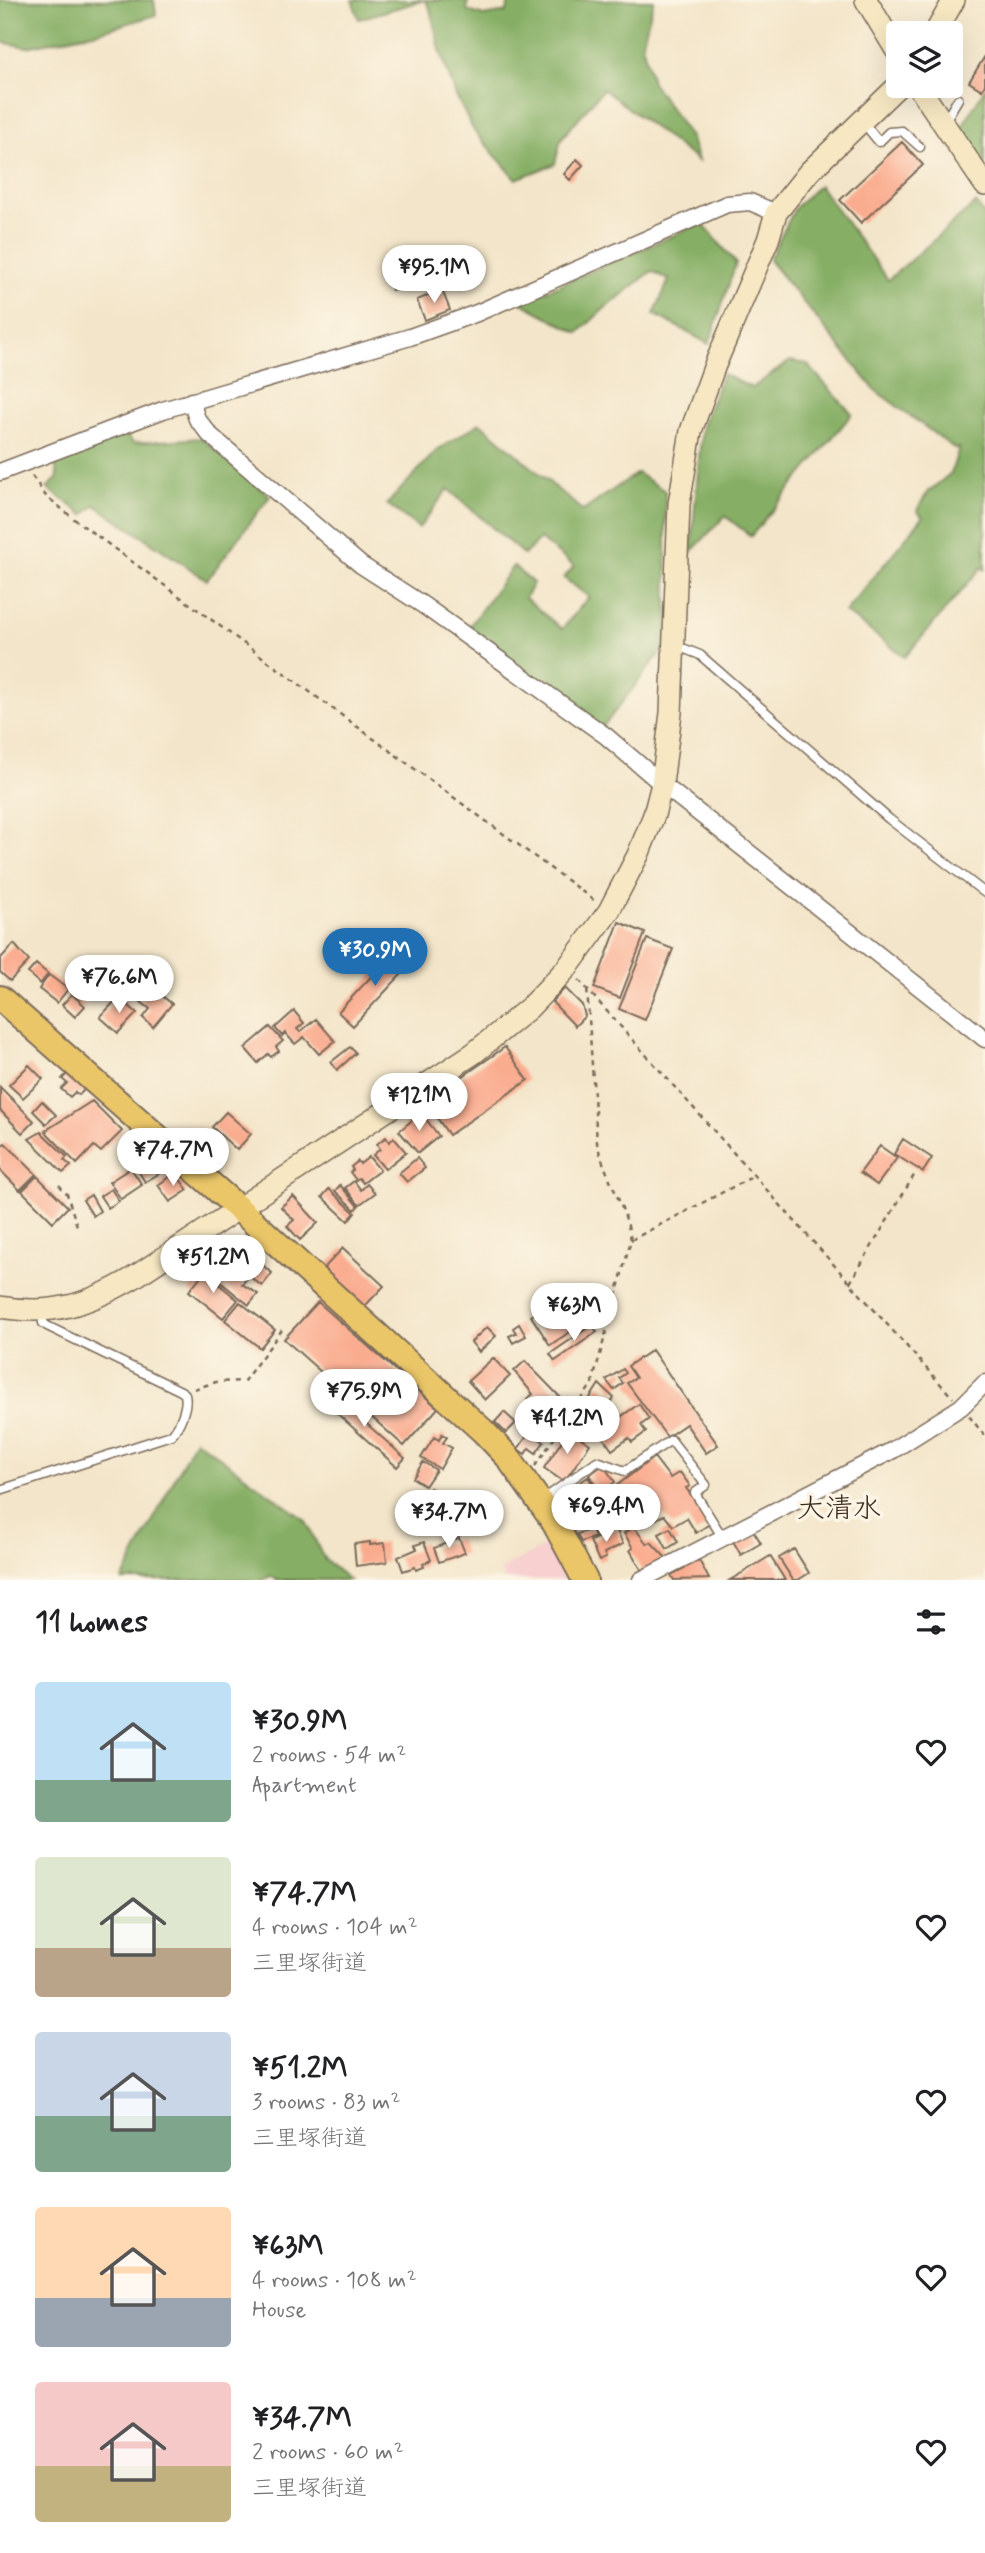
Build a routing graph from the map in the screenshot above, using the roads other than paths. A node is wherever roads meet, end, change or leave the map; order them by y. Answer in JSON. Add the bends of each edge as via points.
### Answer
{"nodes":[{"id":1,"x":866,"y":0,"type":"edge"},
{"id":2,"x":954,"y":0,"type":"edge"},
{"id":3,"x":943,"y":21,"type":"edge"},
{"id":4,"x":886,"y":33,"type":"edge"},
{"id":5,"x":886,"y":98,"type":"edge"},
{"id":6,"x":926,"y":98,"type":"edge"},
{"id":7,"x":958,"y":99,"type":"dead end"},
{"id":8,"x":862,"y":121,"type":"junction"},
{"id":9,"x":944,"y":124,"type":"junction"},
{"id":10,"x":920,"y":147,"type":"dead end"},
{"id":11,"x":985,"y":185,"type":"edge"},
{"id":12,"x":776,"y":213,"type":"junction"},
{"id":13,"x":191,"y":401,"type":"junction"},
{"id":14,"x":0,"y":472,"type":"edge"},
{"id":15,"x":675,"y":649,"type":"junction"},
{"id":16,"x":662,"y":784,"type":"junction"},
{"id":17,"x":985,"y":893,"type":"edge"},
{"id":18,"x":0,"y":998,"type":"edge"},
{"id":19,"x":985,"y":1039,"type":"edge"},
{"id":20,"x":240,"y":1209,"type":"junction"},
{"id":21,"x":0,"y":1307,"type":"edge"},
{"id":22,"x":41,"y":1311,"type":"junction"},
{"id":23,"x":985,"y":1383,"type":"edge"},
{"id":24,"x":0,"y":1490,"type":"edge"},
{"id":25,"x":541,"y":1502,"type":"junction"},
{"id":26,"x":723,"y":1538,"type":"junction"},
{"id":27,"x":585,"y":1580,"type":"edge"},
{"id":28,"x":641,"y":1580,"type":"edge"}],
"edges":[{"from":1,"to":4,"type":"street"},
{"from":2,"to":3,"type":"street"},
{"from":5,"to":8,"type":"street"},
{"from":6,"to":9,"type":"street"},
{"from":7,"to":9,"type":"lane"},
{"from":8,"to":10,"type":"lane","via":[[879,142],[889,132],[902,131]]},
{"from":8,"to":12,"type":"street","via":[[809,172]]},
{"from":9,"to":11,"type":"street"},
{"from":12,"to":13,"type":"street","via":[[750,202],[727,204],[477,313]]},
{"from":12,"to":15,"type":"street","via":[[691,431],[679,505]]},
{"from":13,"to":14,"type":"street"},
{"from":13,"to":16,"type":"street","via":[[197,419],[210,435],[361,565],[606,736]]},
{"from":15,"to":16,"type":"street"},
{"from":15,"to":17,"type":"lane","via":[[700,655],[889,819]]},
{"from":16,"to":19,"type":"street"},
{"from":16,"to":20,"type":"street","via":[[638,855],[609,911],[567,968],[529,1008],[474,1054]]},
{"from":18,"to":20,"type":"main road"},
{"from":20,"to":22,"type":"street","via":[[99,1297]]},
{"from":20,"to":25,"type":"main road","via":[[483,1431],[508,1456]]},
{"from":21,"to":22,"type":"street"},
{"from":22,"to":24,"type":"lane","via":[[43,1323],[50,1328],[185,1394],[186,1404],[171,1435]]},
{"from":23,"to":26,"type":"street","via":[[961,1406],[893,1450]]},
{"from":25,"to":26,"type":"lane","via":[[597,1461],[625,1471],[671,1440],[705,1485],[695,1493]]},
{"from":25,"to":27,"type":"main road"},
{"from":26,"to":28,"type":"street"}]}
